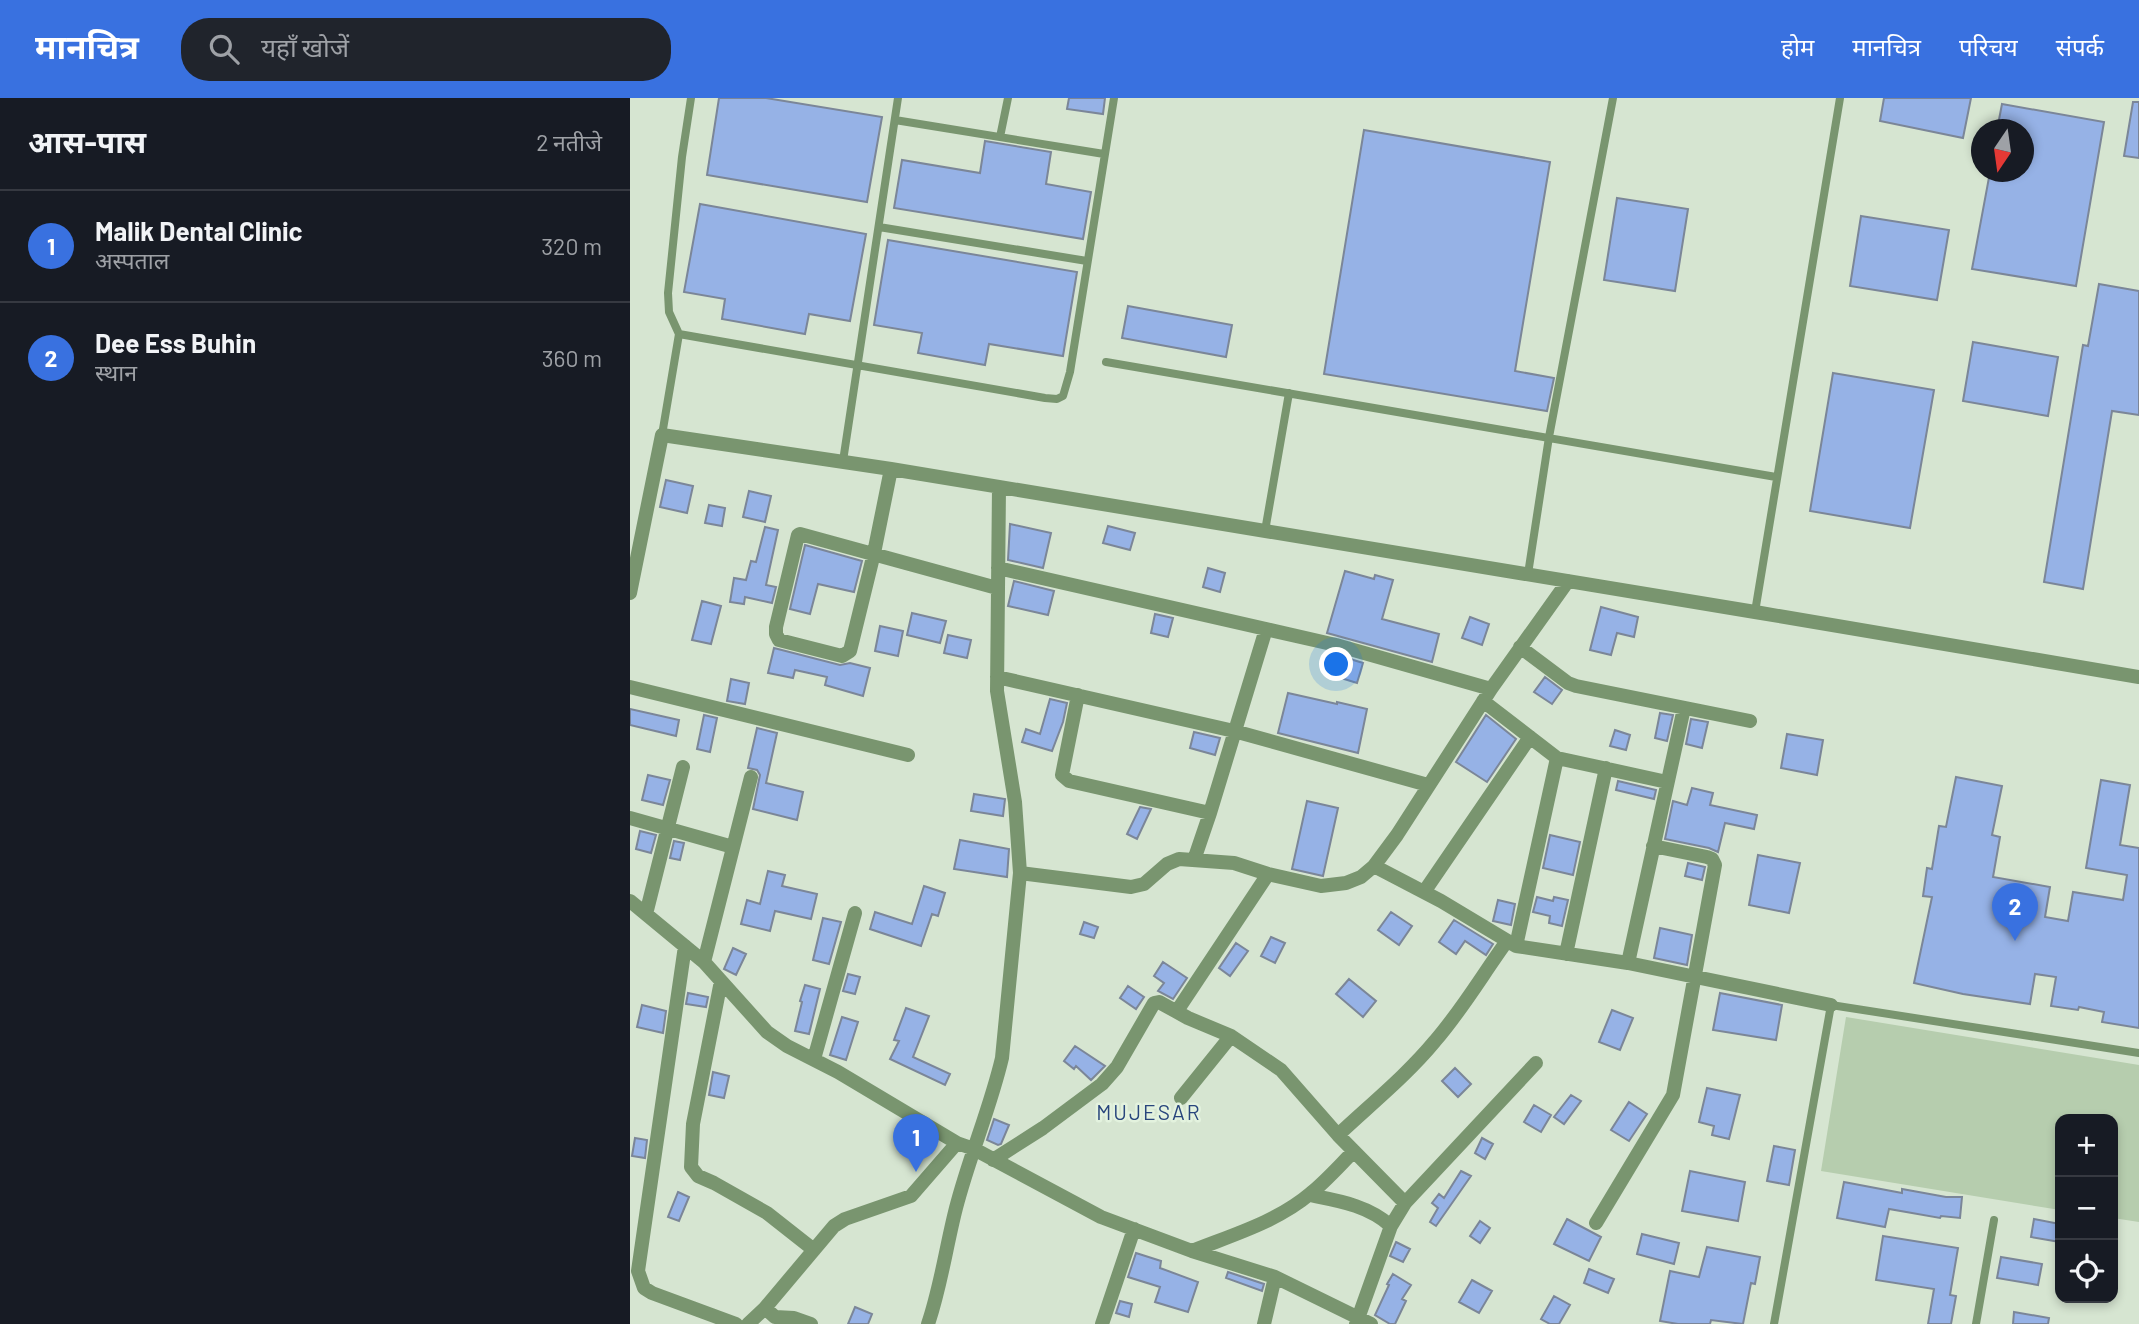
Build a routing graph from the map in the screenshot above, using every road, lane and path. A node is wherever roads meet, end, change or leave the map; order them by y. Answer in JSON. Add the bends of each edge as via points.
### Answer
{"nodes":[{"id":1,"x":691,"y":98,"type":"edge"},
{"id":2,"x":898,"y":98,"type":"edge"},
{"id":3,"x":1008,"y":98,"type":"edge"},
{"id":4,"x":1114,"y":98,"type":"edge"},
{"id":5,"x":1613,"y":98,"type":"edge"},
{"id":6,"x":1840,"y":98,"type":"edge"},
{"id":7,"x":895,"y":120,"type":"junction"},
{"id":8,"x":1000,"y":137,"type":"junction"},
{"id":9,"x":1104,"y":154,"type":"junction"},
{"id":10,"x":879,"y":227,"type":"junction"},
{"id":11,"x":1087,"y":261,"type":"junction"},
{"id":12,"x":679,"y":334,"type":"junction"},
{"id":13,"x":1106,"y":362,"type":"dead end"},
{"id":14,"x":858,"y":364,"type":"junction"},
{"id":15,"x":1289,"y":393,"type":"junction"},
{"id":16,"x":662,"y":435,"type":"junction"},
{"id":17,"x":1549,"y":437,"type":"junction"},
{"id":18,"x":843,"y":461,"type":"junction"},
{"id":19,"x":891,"y":469,"type":"junction"},
{"id":20,"x":1776,"y":477,"type":"junction"},
{"id":21,"x":999,"y":487,"type":"junction"},
{"id":22,"x":1265,"y":531,"type":"junction"},
{"id":23,"x":874,"y":553,"type":"junction"},
{"id":24,"x":998,"y":568,"type":"junction"},
{"id":25,"x":1528,"y":574,"type":"junction"},
{"id":26,"x":1568,"y":581,"type":"junction"},
{"id":27,"x":997,"y":587,"type":"junction"},
{"id":28,"x":630,"y":593,"type":"edge"},
{"id":29,"x":1755,"y":612,"type":"junction"},
{"id":30,"x":1266,"y":629,"type":"junction"},
{"id":31,"x":1520,"y":647,"type":"junction"},
{"id":32,"x":997,"y":677,"type":"junction"},
{"id":33,"x":2139,"y":677,"type":"edge"},
{"id":34,"x":630,"y":687,"type":"edge"},
{"id":35,"x":1078,"y":695,"type":"junction"},
{"id":36,"x":1487,"y":695,"type":"junction"},
{"id":37,"x":1684,"y":708,"type":"junction"},
{"id":38,"x":1750,"y":721,"type":"dead end"},
{"id":39,"x":1234,"y":731,"type":"junction"},
{"id":40,"x":1530,"y":737,"type":"junction"},
{"id":41,"x":908,"y":755,"type":"dead end"},
{"id":42,"x":1557,"y":758,"type":"junction"},
{"id":43,"x":683,"y":767,"type":"dead end"},
{"id":44,"x":1606,"y":768,"type":"junction"},
{"id":45,"x":751,"y":777,"type":"dead end"},
{"id":46,"x":1667,"y":782,"type":"junction"},
{"id":47,"x":1429,"y":785,"type":"junction"},
{"id":48,"x":1210,"y":813,"type":"junction"},
{"id":49,"x":630,"y":818,"type":"edge"},
{"id":50,"x":668,"y":828,"type":"junction"},
{"id":51,"x":1653,"y":846,"type":"junction"},
{"id":52,"x":733,"y":847,"type":"junction"},
{"id":53,"x":1194,"y":860,"type":"junction"},
{"id":54,"x":1374,"y":866,"type":"junction"},
{"id":55,"x":1020,"y":873,"type":"junction"},
{"id":56,"x":1268,"y":874,"type":"junction"},
{"id":57,"x":1424,"y":892,"type":"junction"},
{"id":58,"x":630,"y":901,"type":"edge"},
{"id":59,"x":855,"y":913,"type":"dead end"},
{"id":60,"x":646,"y":914,"type":"junction"},
{"id":61,"x":1511,"y":943,"type":"junction"},
{"id":62,"x":685,"y":946,"type":"junction"},
{"id":63,"x":1566,"y":954,"type":"junction"},
{"id":64,"x":704,"y":962,"type":"junction"},
{"id":65,"x":1628,"y":963,"type":"junction"},
{"id":66,"x":1694,"y":977,"type":"junction"},
{"id":67,"x":721,"y":981,"type":"junction"},
{"id":68,"x":1831,"y":1005,"type":"junction"},
{"id":69,"x":1177,"y":1011,"type":"junction"},
{"id":70,"x":1231,"y":1036,"type":"junction"},
{"id":71,"x":2139,"y":1053,"type":"edge"},
{"id":72,"x":814,"y":1059,"type":"junction"},
{"id":73,"x":1536,"y":1063,"type":"dead end"},
{"id":74,"x":1181,"y":1098,"type":"dead end"},
{"id":75,"x":1338,"y":1135,"type":"junction"},
{"id":76,"x":957,"y":1143,"type":"junction"},
{"id":77,"x":974,"y":1149,"type":"junction"},
{"id":78,"x":1354,"y":1151,"type":"junction"},
{"id":79,"x":993,"y":1160,"type":"junction"},
{"id":80,"x":1309,"y":1195,"type":"junction"},
{"id":81,"x":1405,"y":1203,"type":"junction"},
{"id":82,"x":1994,"y":1220,"type":"dead end"},
{"id":83,"x":1596,"y":1223,"type":"dead end"},
{"id":84,"x":1391,"y":1226,"type":"junction"},
{"id":85,"x":1134,"y":1228,"type":"junction"},
{"id":86,"x":814,"y":1250,"type":"junction"},
{"id":87,"x":1192,"y":1251,"type":"junction"},
{"id":88,"x":1275,"y":1277,"type":"junction"},
{"id":89,"x":765,"y":1308,"type":"junction"},
{"id":90,"x":1362,"y":1322,"type":"edge"},
{"id":91,"x":736,"y":1324,"type":"edge"},
{"id":92,"x":748,"y":1324,"type":"edge"},
{"id":93,"x":811,"y":1324,"type":"edge"},
{"id":94,"x":928,"y":1324,"type":"edge"},
{"id":95,"x":1102,"y":1324,"type":"edge"},
{"id":96,"x":1264,"y":1324,"type":"edge"},
{"id":97,"x":1774,"y":1324,"type":"edge"},
{"id":98,"x":1976,"y":1324,"type":"edge"}],
"edges":[{"from":1,"to":12,"type":"lane","via":[[668,293],[669,312]]},
{"from":2,"to":7,"type":"lane"},
{"from":3,"to":8,"type":"lane"},
{"from":4,"to":9,"type":"lane"},
{"from":5,"to":17,"type":"lane"},
{"from":6,"to":20,"type":"lane"},
{"from":7,"to":8,"type":"lane"},
{"from":7,"to":10,"type":"lane"},
{"from":8,"to":9,"type":"lane"},
{"from":9,"to":11,"type":"lane"},
{"from":10,"to":11,"type":"lane"},
{"from":10,"to":14,"type":"lane"},
{"from":11,"to":14,"type":"lane","via":[[1068,386],[1057,399]]},
{"from":12,"to":14,"type":"lane"},
{"from":12,"to":16,"type":"lane"},
{"from":13,"to":15,"type":"lane"},
{"from":14,"to":18,"type":"lane"},
{"from":15,"to":17,"type":"lane"},
{"from":15,"to":22,"type":"lane"},
{"from":16,"to":18,"type":"street"},
{"from":16,"to":28,"type":"street"},
{"from":17,"to":20,"type":"lane"},
{"from":17,"to":25,"type":"lane"},
{"from":18,"to":19,"type":"street"},
{"from":19,"to":21,"type":"street"},
{"from":19,"to":23,"type":"street"},
{"from":20,"to":29,"type":"lane"},
{"from":21,"to":22,"type":"street"},
{"from":21,"to":24,"type":"street"},
{"from":22,"to":25,"type":"street"},
{"from":23,"to":23,"type":"street","via":[[798,535],[776,637],[847,654]]},
{"from":23,"to":27,"type":"street"},
{"from":24,"to":27,"type":"street"},
{"from":24,"to":30,"type":"street"},
{"from":25,"to":26,"type":"street"},
{"from":26,"to":29,"type":"street"},
{"from":26,"to":31,"type":"street"},
{"from":27,"to":32,"type":"street"},
{"from":29,"to":33,"type":"street"},
{"from":30,"to":36,"type":"street","via":[[1336,645]]},
{"from":30,"to":39,"type":"street"},
{"from":31,"to":36,"type":"street"},
{"from":31,"to":37,"type":"street","via":[[1576,686]]},
{"from":32,"to":35,"type":"street"},
{"from":32,"to":55,"type":"street"},
{"from":34,"to":41,"type":"street"},
{"from":35,"to":39,"type":"street"},
{"from":35,"to":48,"type":"street","via":[[1065,778]]},
{"from":36,"to":40,"type":"street"},
{"from":36,"to":47,"type":"street"},
{"from":37,"to":38,"type":"street"},
{"from":37,"to":46,"type":"street"},
{"from":39,"to":47,"type":"street"},
{"from":39,"to":48,"type":"street"},
{"from":40,"to":42,"type":"street"},
{"from":40,"to":57,"type":"street"},
{"from":42,"to":44,"type":"street"},
{"from":42,"to":61,"type":"street"},
{"from":43,"to":50,"type":"street"},
{"from":44,"to":46,"type":"street"},
{"from":44,"to":63,"type":"street"},
{"from":45,"to":52,"type":"street"},
{"from":46,"to":51,"type":"street"},
{"from":47,"to":54,"type":"street"},
{"from":48,"to":53,"type":"street"},
{"from":49,"to":50,"type":"street"},
{"from":50,"to":52,"type":"street"},
{"from":50,"to":60,"type":"street"},
{"from":51,"to":65,"type":"street"},
{"from":51,"to":66,"type":"street","via":[[1707,857],[1715,865]]},
{"from":52,"to":64,"type":"street"},
{"from":53,"to":55,"type":"street","via":[[1179,859],[1144,884],[1130,887]]},
{"from":53,"to":56,"type":"street","via":[[1234,863]]},
{"from":54,"to":56,"type":"street","via":[[1346,883],[1321,886]]},
{"from":54,"to":57,"type":"street"},
{"from":55,"to":77,"type":"street","via":[[1002,1058]]},
{"from":56,"to":69,"type":"street"},
{"from":57,"to":61,"type":"street"},
{"from":58,"to":60,"type":"street"},
{"from":59,"to":72,"type":"street"},
{"from":60,"to":62,"type":"street"},
{"from":61,"to":63,"type":"street"},
{"from":61,"to":75,"type":"street","via":[[1434,1043]]},
{"from":62,"to":64,"type":"street"},
{"from":62,"to":91,"type":"street","via":[[638,1271],[644,1288],[652,1293]]},
{"from":63,"to":65,"type":"street"},
{"from":64,"to":67,"type":"street"},
{"from":65,"to":66,"type":"street"},
{"from":66,"to":68,"type":"street"},
{"from":66,"to":83,"type":"street","via":[[1674,1095]]},
{"from":67,"to":72,"type":"street","via":[[767,1032]]},
{"from":67,"to":86,"type":"street","via":[[693,1124],[691,1167],[698,1177],[767,1213]]},
{"from":68,"to":71,"type":"lane"},
{"from":68,"to":97,"type":"lane"},
{"from":69,"to":70,"type":"street"},
{"from":69,"to":79,"type":"street","via":[[1154,1003],[1102,1084]]},
{"from":70,"to":74,"type":"street"},
{"from":70,"to":75,"type":"street","via":[[1281,1070]]},
{"from":72,"to":76,"type":"street"},
{"from":73,"to":81,"type":"street"},
{"from":75,"to":78,"type":"street"},
{"from":76,"to":77,"type":"street"},
{"from":76,"to":86,"type":"street","via":[[911,1196],[839,1222]]},
{"from":77,"to":79,"type":"street"},
{"from":77,"to":94,"type":"street"},
{"from":78,"to":80,"type":"street"},
{"from":78,"to":81,"type":"street"},
{"from":79,"to":85,"type":"street","via":[[1101,1217]]},
{"from":80,"to":84,"type":"street","via":[[1365,1209]]},
{"from":80,"to":87,"type":"street","via":[[1258,1226]]},
{"from":81,"to":84,"type":"street"},
{"from":82,"to":98,"type":"lane"},
{"from":84,"to":90,"type":"street"},
{"from":85,"to":87,"type":"street"},
{"from":85,"to":95,"type":"street"},
{"from":86,"to":89,"type":"street"},
{"from":87,"to":88,"type":"street"},
{"from":88,"to":90,"type":"street"},
{"from":88,"to":96,"type":"street"},
{"from":89,"to":92,"type":"street"},
{"from":89,"to":93,"type":"street","via":[[775,1317]]}]}
